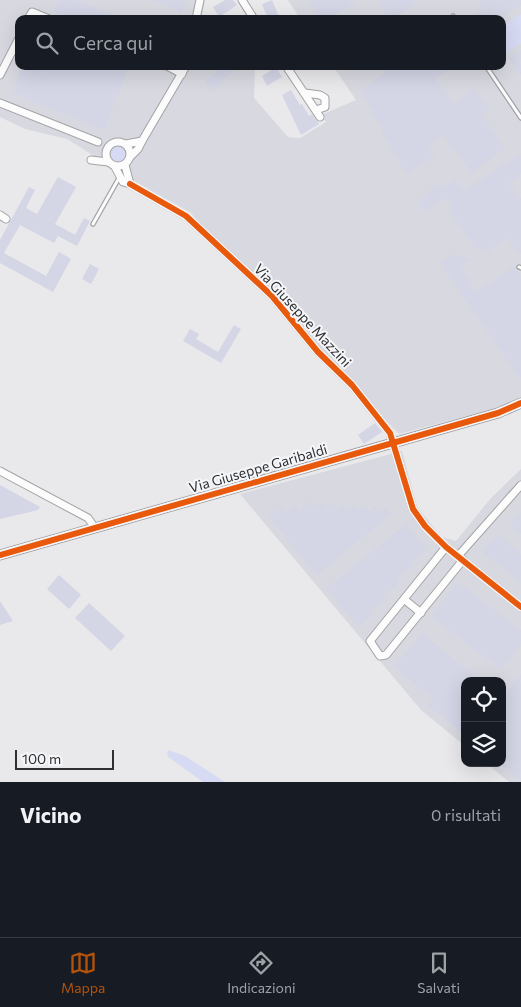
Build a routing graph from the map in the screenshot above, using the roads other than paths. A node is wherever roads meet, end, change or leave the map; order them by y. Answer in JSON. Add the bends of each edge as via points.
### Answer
{"nodes":[{"id":1,"x":200,"y":0,"type":"edge"},
{"id":2,"x":242,"y":0,"type":"edge"},
{"id":3,"x":197,"y":15,"type":"edge"},
{"id":4,"x":251,"y":15,"type":"edge"},
{"id":5,"x":15,"y":46,"type":"edge"},
{"id":6,"x":174,"y":70,"type":"edge"},
{"id":7,"x":184,"y":70,"type":"edge"},
{"id":8,"x":289,"y":70,"type":"edge"},
{"id":9,"x":489,"y":70,"type":"edge"},
{"id":10,"x":182,"y":74,"type":"junction"},
{"id":11,"x":0,"y":75,"type":"edge"},
{"id":12,"x":305,"y":93,"type":"junction"},
{"id":13,"x":0,"y":103,"type":"edge"},
{"id":14,"x":521,"y":118,"type":"edge"},
{"id":15,"x":142,"y":141,"type":"junction"},
{"id":16,"x":126,"y":144,"type":"junction"},
{"id":17,"x":107,"y":153,"type":"junction"},
{"id":18,"x":130,"y":158,"type":"junction"},
{"id":19,"x":124,"y":165,"type":"junction"},
{"id":20,"x":115,"y":167,"type":"junction"},
{"id":21,"x":120,"y":177,"type":"junction"},
{"id":22,"x":130,"y":184,"type":"junction"},
{"id":23,"x":92,"y":224,"type":"dead end"},
{"id":24,"x":521,"y":403,"type":"edge"},
{"id":25,"x":394,"y":443,"type":"junction"},
{"id":26,"x":0,"y":471,"type":"edge"},
{"id":27,"x":521,"y":485,"type":"edge"},
{"id":28,"x":95,"y":528,"type":"junction"},
{"id":29,"x":446,"y":547,"type":"junction"},
{"id":30,"x":0,"y":555,"type":"edge"},
{"id":31,"x":460,"y":558,"type":"junction"},
{"id":32,"x":405,"y":600,"type":"junction"},
{"id":33,"x":521,"y":607,"type":"edge"},
{"id":34,"x":420,"y":613,"type":"junction"}],
"edges":[{"from":1,"to":3,"type":"street"},
{"from":2,"to":4,"type":"street"},
{"from":5,"to":11,"type":"street"},
{"from":6,"to":10,"type":"street"},
{"from":7,"to":10,"type":"street"},
{"from":8,"to":12,"type":"street"},
{"from":9,"to":14,"type":"lane"},
{"from":10,"to":15,"type":"street"},
{"from":12,"to":12,"type":"street","via":[[318,114],[325,107],[325,98],[320,94]]},
{"from":13,"to":17,"type":"street","via":[[98,142]]},
{"from":15,"to":16,"type":"street"},
{"from":15,"to":18,"type":"street"},
{"from":16,"to":17,"type":"street","via":[[115,142]]},
{"from":16,"to":18,"type":"street"},
{"from":17,"to":20,"type":"street","name":"Via Giuseppe Mazzini"},
{"from":18,"to":19,"type":"street"},
{"from":19,"to":20,"type":"street"},
{"from":19,"to":22,"type":"street"},
{"from":20,"to":21,"type":"street","name":"Via Giuseppe Mazzini"},
{"from":21,"to":22,"type":"street","name":"Via Giuseppe Mazzini"},
{"from":21,"to":23,"type":"lane"},
{"from":22,"to":25,"type":"street","name":"Via Giuseppe Mazzini","via":[[186,216],[272,296],[313,346],[352,385],[390,432]]},
{"from":24,"to":25,"type":"street","name":"Via Giuseppe Garibaldi","via":[[498,413]]},
{"from":25,"to":28,"type":"street","name":"Via Giuseppe Garibaldi"},
{"from":25,"to":29,"type":"street","name":"Via Giuseppe Mazzini","via":[[413,509]]},
{"from":26,"to":28,"type":"street","via":[[88,518]]},
{"from":27,"to":31,"type":"street"},
{"from":28,"to":30,"type":"street","name":"Via Giuseppe Garibaldi"},
{"from":29,"to":31,"type":"street","name":"Via Giuseppe Mazzini"},
{"from":29,"to":32,"type":"street"},
{"from":31,"to":33,"type":"street","name":"Via Giuseppe Mazzini"},
{"from":31,"to":34,"type":"street"},
{"from":32,"to":34,"type":"street"},
{"from":32,"to":34,"type":"street","via":[[370,641],[379,654],[386,655]]}]}
